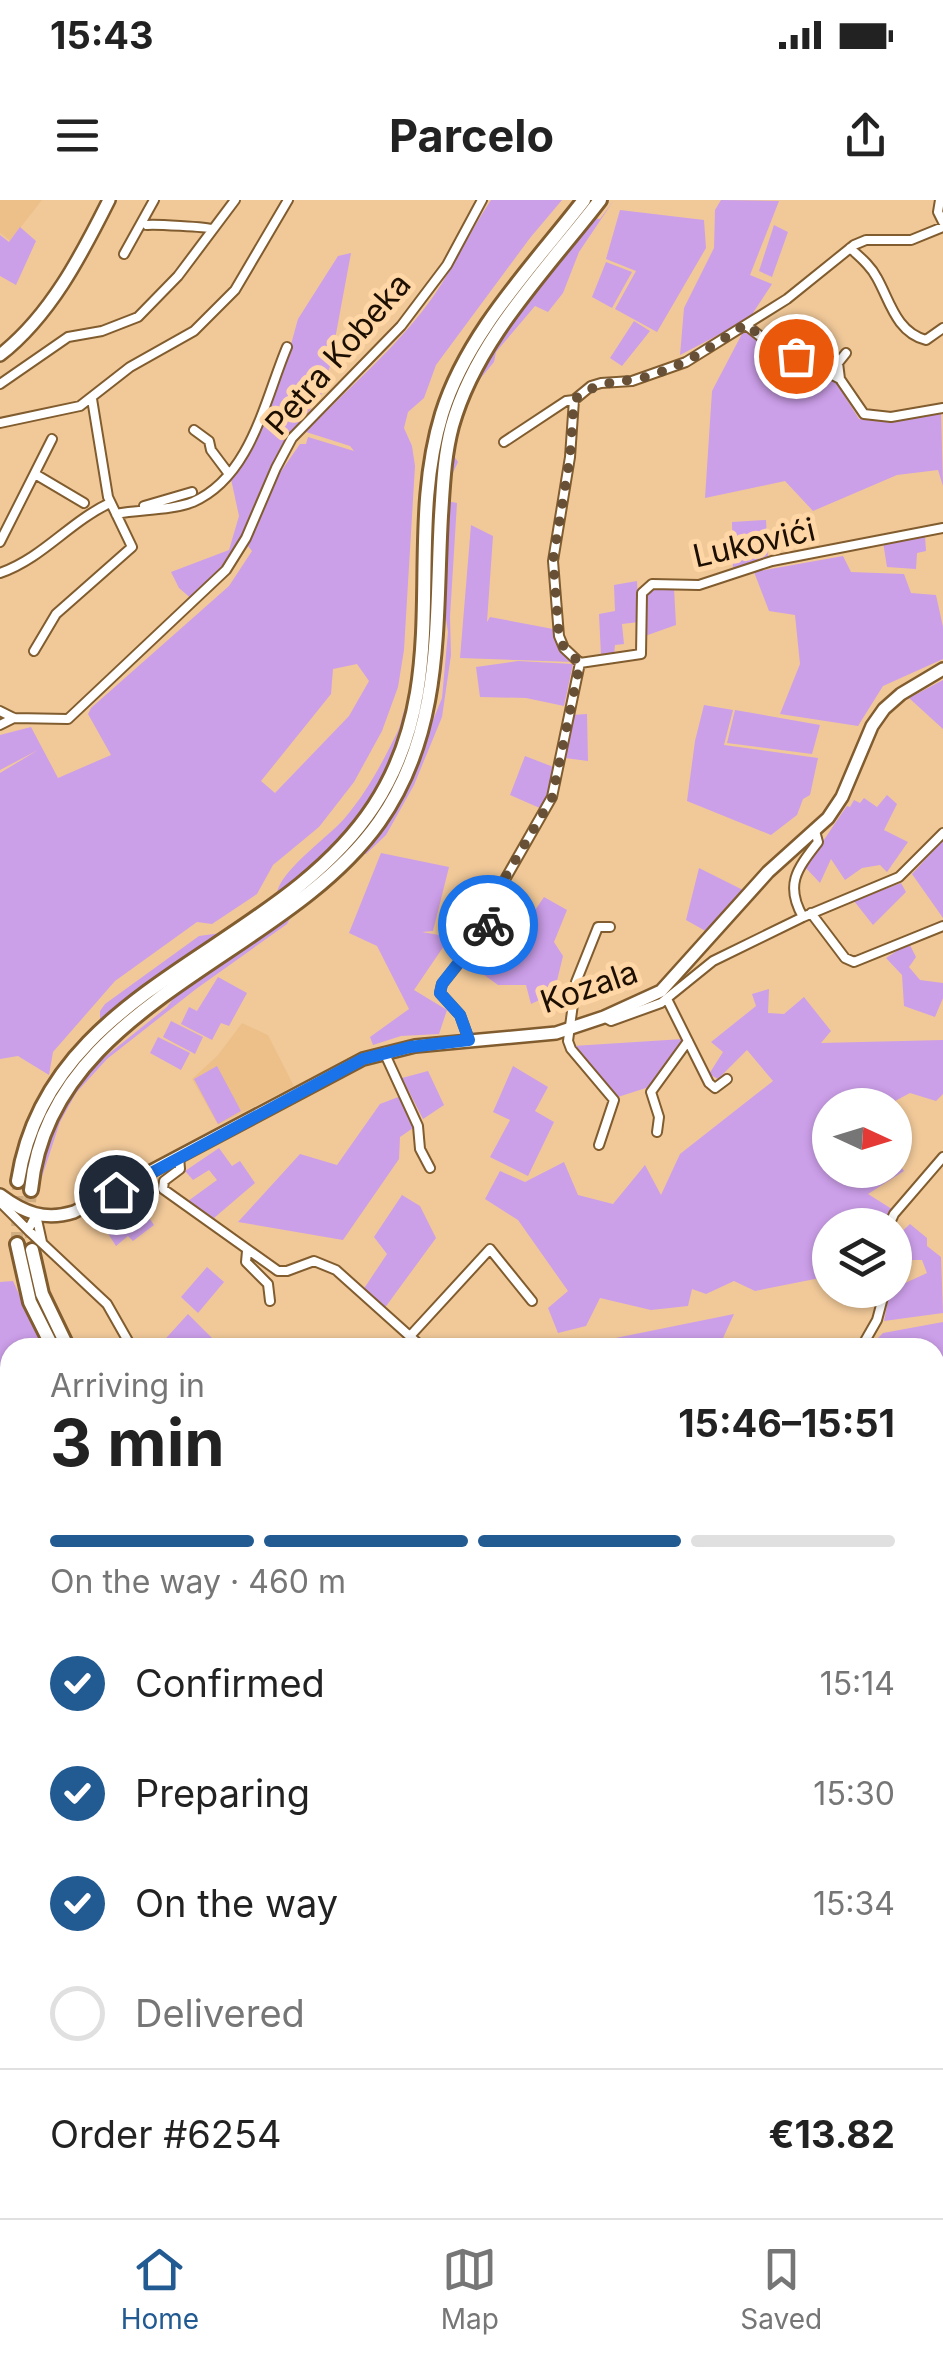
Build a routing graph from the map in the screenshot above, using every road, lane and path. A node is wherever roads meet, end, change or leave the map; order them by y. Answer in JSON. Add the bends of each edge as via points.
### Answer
{"nodes":[{"id":1,"x":109,"y":200,"type":"edge"},
{"id":2,"x":154,"y":200,"type":"edge"},
{"id":3,"x":234,"y":200,"type":"edge"},
{"id":4,"x":288,"y":200,"type":"edge"},
{"id":5,"x":482,"y":200,"type":"edge"},
{"id":6,"x":584,"y":200,"type":"edge"},
{"id":7,"x":600,"y":200,"type":"edge"},
{"id":8,"x":936,"y":200,"type":"edge"},
{"id":9,"x":943,"y":224,"type":"edge"},
{"id":10,"x":147,"y":225,"type":"dead end"},
{"id":11,"x":212,"y":229,"type":"junction"},
{"id":12,"x":850,"y":248,"type":"junction"},
{"id":13,"x":124,"y":254,"type":"dead end"},
{"id":14,"x":746,"y":324,"type":"junction"},
{"id":15,"x":943,"y":328,"type":"edge"},
{"id":16,"x":287,"y":347,"type":"dead end"},
{"id":17,"x":846,"y":353,"type":"dead end"},
{"id":18,"x":0,"y":355,"type":"edge"},
{"id":19,"x":840,"y":379,"type":"junction"},
{"id":20,"x":0,"y":384,"type":"edge"},
{"id":21,"x":92,"y":399,"type":"junction"},
{"id":22,"x":574,"y":400,"type":"junction"},
{"id":23,"x":943,"y":408,"type":"edge"},
{"id":24,"x":0,"y":424,"type":"edge"},
{"id":25,"x":194,"y":430,"type":"dead end"},
{"id":26,"x":52,"y":439,"type":"dead end"},
{"id":27,"x":504,"y":442,"type":"dead end"},
{"id":28,"x":35,"y":474,"type":"junction"},
{"id":29,"x":230,"y":474,"type":"junction"},
{"id":30,"x":192,"y":492,"type":"dead end"},
{"id":31,"x":84,"y":503,"type":"dead end"},
{"id":32,"x":110,"y":503,"type":"junction"},
{"id":33,"x":138,"y":510,"type":"junction"},
{"id":34,"x":116,"y":514,"type":"junction"},
{"id":35,"x":943,"y":528,"type":"edge"},
{"id":36,"x":0,"y":542,"type":"edge"},
{"id":37,"x":0,"y":574,"type":"edge"},
{"id":38,"x":34,"y":651,"type":"dead end"},
{"id":39,"x":580,"y":663,"type":"junction"},
{"id":40,"x":943,"y":669,"type":"edge"},
{"id":41,"x":0,"y":712,"type":"edge"},
{"id":42,"x":14,"y":718,"type":"junction"},
{"id":43,"x":0,"y":725,"type":"edge"},
{"id":44,"x":815,"y":831,"type":"junction"},
{"id":45,"x":943,"y":832,"type":"edge"},
{"id":46,"x":807,"y":915,"type":"junction"},
{"id":47,"x":943,"y":926,"type":"edge"},
{"id":48,"x":610,"y":927,"type":"dead end"},
{"id":49,"x":667,"y":999,"type":"junction"},
{"id":50,"x":604,"y":1017,"type":"junction"},
{"id":51,"x":570,"y":1030,"type":"junction"},
{"id":52,"x":469,"y":1040,"type":"junction"},
{"id":53,"x":688,"y":1041,"type":"junction"},
{"id":54,"x":384,"y":1052,"type":"junction"},
{"id":55,"x":727,"y":1079,"type":"dead end"},
{"id":56,"x":657,"y":1132,"type":"dead end"},
{"id":57,"x":599,"y":1145,"type":"dead end"},
{"id":58,"x":179,"y":1157,"type":"junction"},
{"id":59,"x":943,"y":1158,"type":"edge"},
{"id":60,"x":430,"y":1168,"type":"dead end"},
{"id":61,"x":18,"y":1181,"type":"tunnel mouth"},
{"id":62,"x":31,"y":1190,"type":"tunnel mouth"},
{"id":63,"x":0,"y":1199,"type":"edge"},
{"id":64,"x":902,"y":1208,"type":"edge"},
{"id":65,"x":36,"y":1215,"type":"junction"},
{"id":66,"x":60,"y":1216,"type":"junction"},
{"id":67,"x":28,"y":1230,"type":"junction"},
{"id":68,"x":39,"y":1242,"type":"junction"},
{"id":69,"x":17,"y":1244,"type":"tunnel mouth"},
{"id":70,"x":247,"y":1251,"type":"junction"},
{"id":71,"x":270,"y":1301,"type":"dead end"},
{"id":72,"x":532,"y":1302,"type":"dead end"},
{"id":73,"x":880,"y":1308,"type":"edge"},
{"id":74,"x":412,"y":1335,"type":"junction"},
{"id":75,"x":47,"y":1338,"type":"edge"},
{"id":76,"x":63,"y":1338,"type":"edge"},
{"id":77,"x":126,"y":1338,"type":"edge"},
{"id":78,"x":415,"y":1338,"type":"edge"},
{"id":79,"x":867,"y":1338,"type":"edge"}],
"edges":[{"from":1,"to":18,"type":"main road","via":[[59,289]]},
{"from":2,"to":13,"type":"street"},
{"from":3,"to":11,"type":"street"},
{"from":4,"to":21,"type":"street","via":[[225,303],[194,331],[112,378]]},
{"from":5,"to":42,"type":"street","name":"Petra Kobeka","via":[[408,318],[292,438],[226,570],[68,719]]},
{"from":6,"to":61,"type":"highway","via":[[476,343],[442,414],[430,479],[418,696],[382,794],[314,872],[90,1038],[40,1108]]},
{"from":7,"to":62,"type":"highway","via":[[489,346],[457,410],[444,476],[432,684],[420,739],[398,791],[365,840],[326,878],[134,1019],[84,1065],[48,1124]]},
{"from":8,"to":9,"type":"street"},
{"from":9,"to":12,"type":"street","via":[[911,240],[866,240]]},
{"from":10,"to":11,"type":"street"},
{"from":11,"to":20,"type":"street","via":[[138,317],[102,332],[68,336]]},
{"from":12,"to":14,"type":"street"},
{"from":12,"to":15,"type":"street","via":[[917,337],[926,340]]},
{"from":14,"to":19,"type":"street"},
{"from":14,"to":22,"type":"street","via":[[677,366],[591,386]]},
{"from":16,"to":29,"type":"street","via":[[261,418]]},
{"from":17,"to":19,"type":"street","via":[[838,363]]},
{"from":19,"to":23,"type":"street","via":[[868,416]]},
{"from":21,"to":24,"type":"street"},
{"from":21,"to":32,"type":"street"},
{"from":22,"to":27,"type":"street"},
{"from":22,"to":39,"type":"street","via":[[553,560],[559,636]]},
{"from":25,"to":29,"type":"street"},
{"from":26,"to":28,"type":"street"},
{"from":28,"to":31,"type":"street"},
{"from":28,"to":36,"type":"street"},
{"from":29,"to":33,"type":"street","via":[[193,502]]},
{"from":30,"to":33,"type":"street"},
{"from":32,"to":34,"type":"street"},
{"from":32,"to":37,"type":"street","via":[[79,519],[25,564]]},
{"from":33,"to":34,"type":"street"},
{"from":34,"to":38,"type":"street","via":[[132,546],[56,614]]},
{"from":35,"to":39,"type":"street","name":"Lukovići","via":[[772,561],[699,585],[652,584],[642,593],[641,654]]},
{"from":39,"to":52,"type":"street","via":[[552,798],[502,883],[487,928],[442,984],[440,993],[460,1015]]},
{"from":40,"to":44,"type":"main road","name":"Kozala","via":[[877,717],[842,797]]},
{"from":41,"to":42,"type":"street","name":"Petra Kobeka"},
{"from":42,"to":43,"type":"street","name":"Petra Kobeka"},
{"from":44,"to":46,"type":"street","name":"Kozala","via":[[818,842],[797,868],[794,890]]},
{"from":44,"to":50,"type":"main road","name":"Kozala","via":[[756,885],[666,987]]},
{"from":45,"to":46,"type":"street","via":[[899,877]]},
{"from":46,"to":47,"type":"street","via":[[854,962]]},
{"from":46,"to":49,"type":"street","via":[[704,966]]},
{"from":48,"to":51,"type":"street","via":[[598,928],[582,964]]},
{"from":49,"to":50,"type":"street","via":[[617,1019]]},
{"from":49,"to":53,"type":"street"},
{"from":50,"to":51,"type":"main road","name":"Kozala"},
{"from":51,"to":52,"type":"main road","name":"Kozala"},
{"from":51,"to":57,"type":"street","via":[[571,1049],[614,1100]]},
{"from":52,"to":54,"type":"main road","name":"Kozala"},
{"from":53,"to":55,"type":"street","via":[[714,1088]]},
{"from":53,"to":56,"type":"street","via":[[651,1092]]},
{"from":54,"to":58,"type":"main road","name":"Kozala"},
{"from":54,"to":60,"type":"street"},
{"from":58,"to":66,"type":"main road","name":"Kozala"},
{"from":58,"to":70,"type":"street","via":[[180,1168],[163,1189]]},
{"from":59,"to":64,"type":"street"},
{"from":63,"to":65,"type":"main road","name":"Kozala"},
{"from":63,"to":67,"type":"street"},
{"from":65,"to":66,"type":"main road","name":"Kozala"},
{"from":65,"to":67,"type":"street"},
{"from":65,"to":68,"type":"street"},
{"from":66,"to":68,"type":"street"},
{"from":67,"to":68,"type":"street"},
{"from":68,"to":76,"type":"highway","via":[[48,1310]]},
{"from":68,"to":77,"type":"street","via":[[107,1304]]},
{"from":69,"to":75,"type":"highway","via":[[30,1302]]},
{"from":70,"to":71,"type":"street","via":[[246,1262],[268,1284]]},
{"from":70,"to":74,"type":"street","via":[[278,1270],[324,1263]]},
{"from":72,"to":74,"type":"street","via":[[490,1248]]},
{"from":73,"to":79,"type":"street"},
{"from":74,"to":78,"type":"street"}]}
